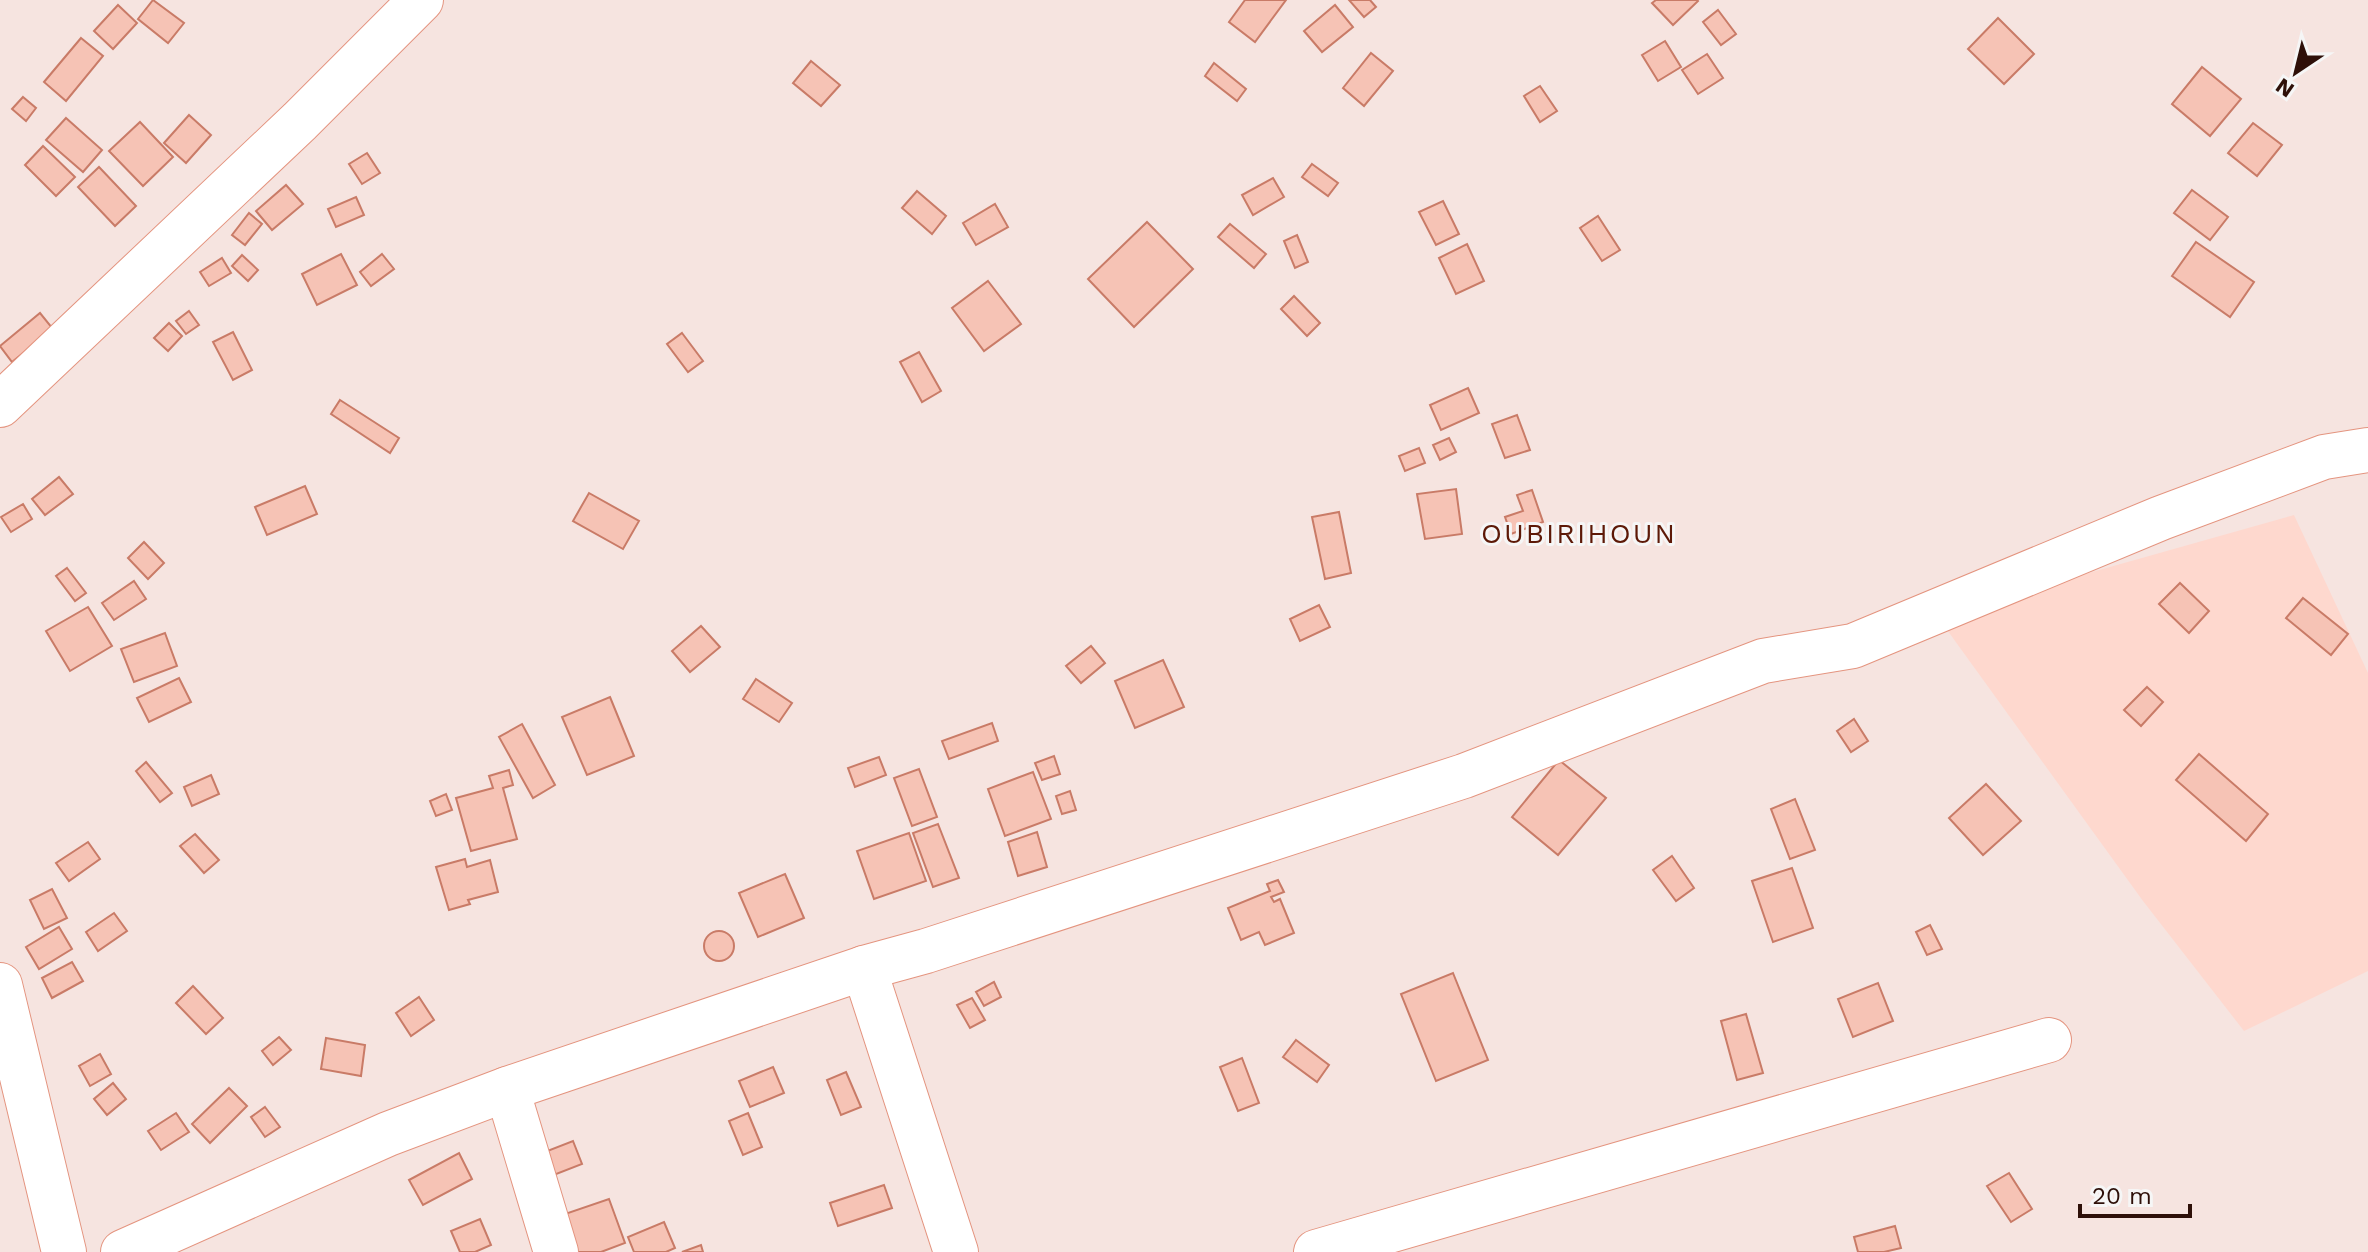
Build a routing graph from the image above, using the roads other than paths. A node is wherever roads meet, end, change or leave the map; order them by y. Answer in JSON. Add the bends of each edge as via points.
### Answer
{"nodes":[{"id":1,"x":421,"y":0,"type":"edge"},
{"id":2,"x":0,"y":405,"type":"edge"},
{"id":3,"x":2368,"y":450,"type":"edge"},
{"id":4,"x":864,"y":968,"type":"junction"},
{"id":5,"x":3,"y":1006,"type":"edge"},
{"id":6,"x":2049,"y":1040,"type":"dead end"},
{"id":7,"x":507,"y":1089,"type":"junction"},
{"id":8,"x":64,"y":1252,"type":"edge"},
{"id":9,"x":123,"y":1252,"type":"edge"},
{"id":10,"x":556,"y":1252,"type":"edge"},
{"id":11,"x":956,"y":1252,"type":"edge"},
{"id":12,"x":1316,"y":1252,"type":"edge"}],
"edges":[{"from":1,"to":2,"type":"street"},
{"from":3,"to":4,"type":"street","via":[[2324,457],[2161,518],[1853,646],[1763,661],[1464,776]]},
{"from":4,"to":7,"type":"street"},
{"from":4,"to":11,"type":"street"},
{"from":5,"to":8,"type":"street"},
{"from":6,"to":12,"type":"street"},
{"from":7,"to":9,"type":"street","via":[[388,1134]]},
{"from":7,"to":10,"type":"street"}]}
